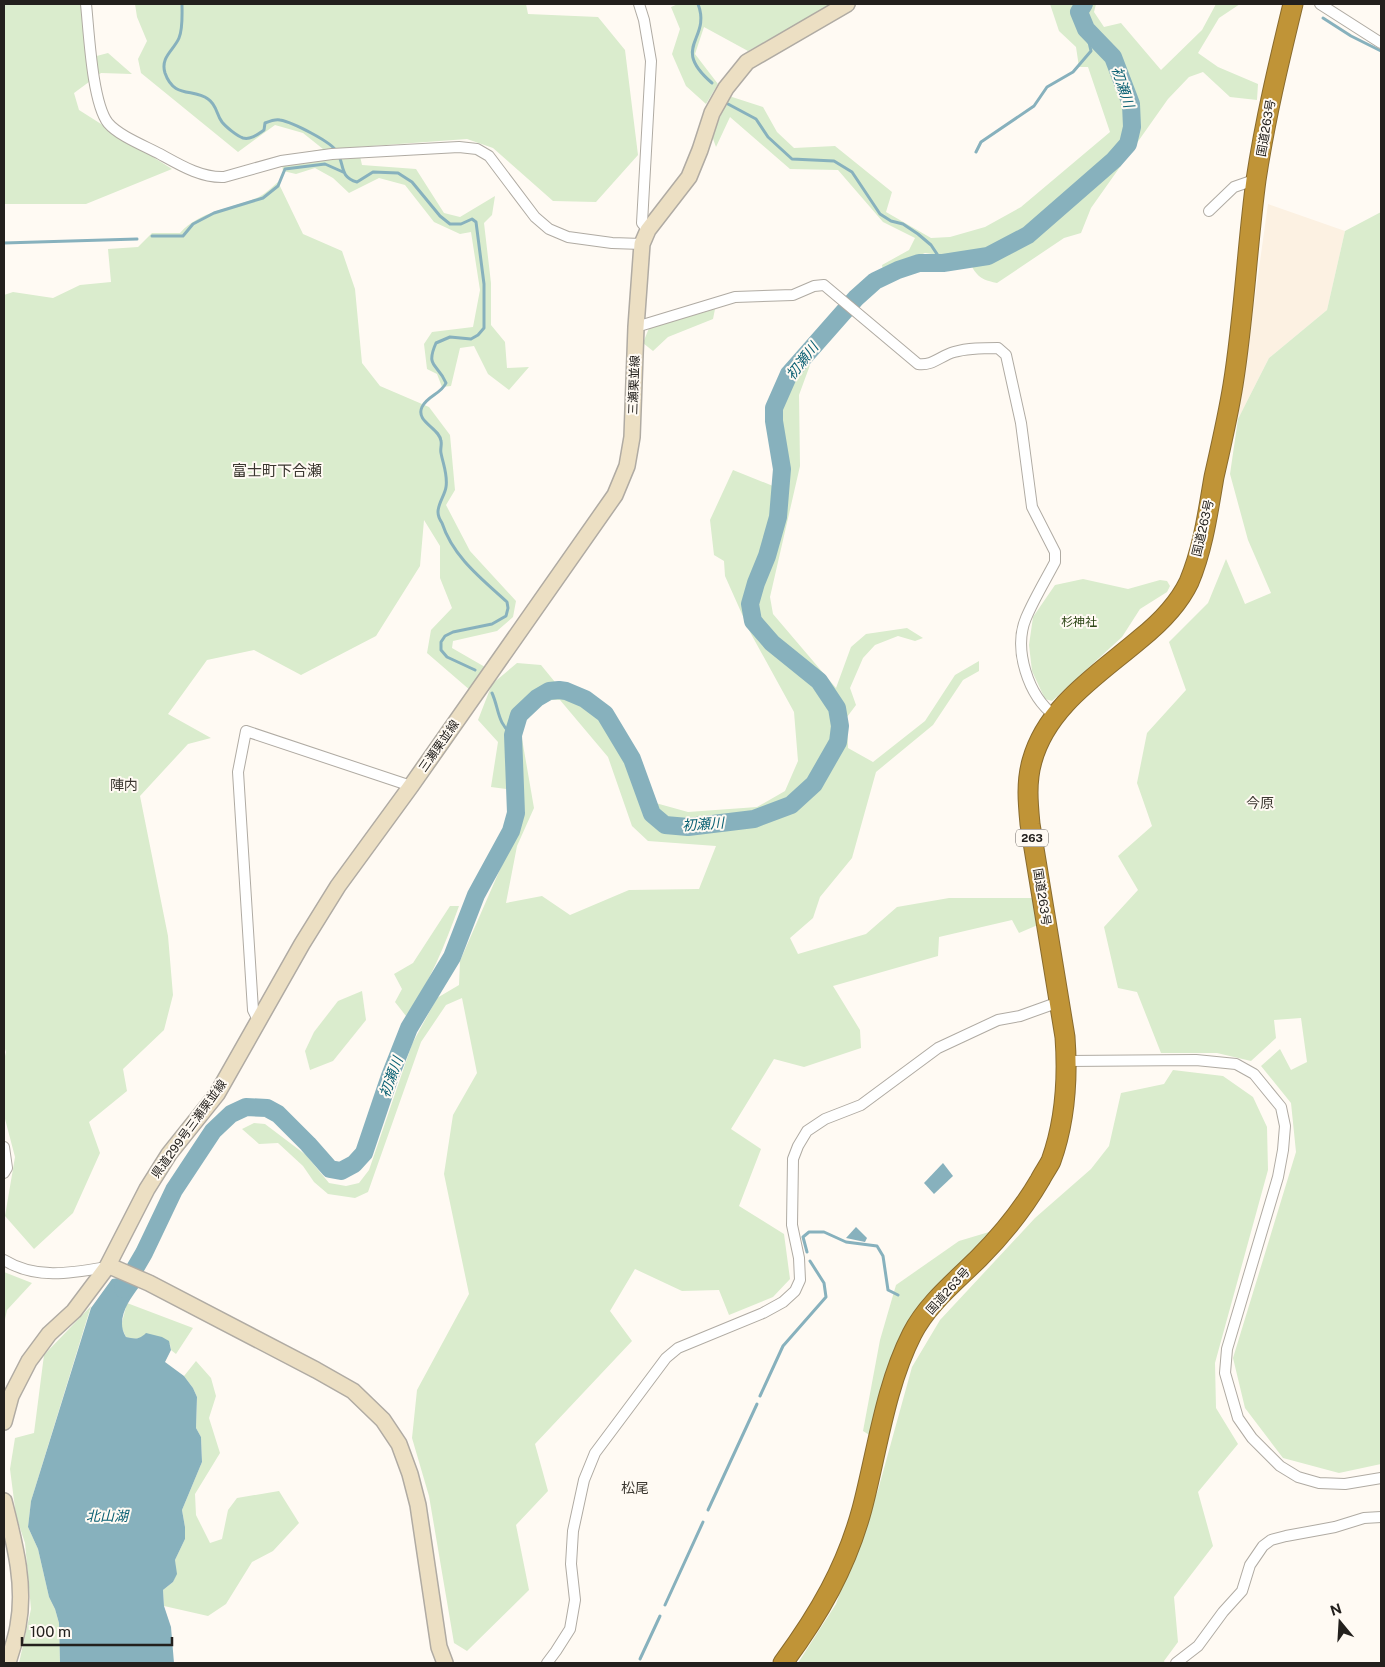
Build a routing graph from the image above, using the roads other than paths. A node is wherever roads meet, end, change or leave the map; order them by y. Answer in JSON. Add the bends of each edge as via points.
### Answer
{"nodes":[{"id":1,"x":86,"y":4,"type":"edge"},
{"id":2,"x":639,"y":4,"type":"edge"},
{"id":3,"x":847,"y":4,"type":"edge"},
{"id":4,"x":1293,"y":4,"type":"edge"},
{"id":5,"x":1323,"y":4,"type":"edge"},
{"id":6,"x":1381,"y":43,"type":"edge"},
{"id":7,"x":1256,"y":179,"type":"junction"},
{"id":8,"x":1208,"y":211,"type":"dead end"},
{"id":9,"x":648,"y":230,"type":"junction"},
{"id":10,"x":642,"y":244,"type":"junction"},
{"id":11,"x":636,"y":327,"type":"junction"},
{"id":12,"x":1055,"y":716,"type":"junction"},
{"id":13,"x":411,"y":786,"type":"junction"},
{"id":14,"x":1059,"y":1002,"type":"junction"},
{"id":15,"x":260,"y":1022,"type":"junction"},
{"id":16,"x":1067,"y":1061,"type":"junction"},
{"id":17,"x":4,"y":1147,"type":"edge"},
{"id":18,"x":4,"y":1173,"type":"edge"},
{"id":19,"x":4,"y":1260,"type":"edge"},
{"id":20,"x":110,"y":1267,"type":"junction"},
{"id":21,"x":4,"y":1422,"type":"edge"},
{"id":22,"x":1381,"y":1478,"type":"edge"},
{"id":23,"x":4,"y":1500,"type":"edge"},
{"id":24,"x":1381,"y":1517,"type":"edge"},
{"id":25,"x":8,"y":1663,"type":"edge"},
{"id":26,"x":445,"y":1663,"type":"edge"},
{"id":27,"x":546,"y":1663,"type":"edge"},
{"id":28,"x":784,"y":1663,"type":"edge"},
{"id":29,"x":1176,"y":1663,"type":"edge"}],
"edges":[{"from":1,"to":10,"type":"street","via":[[97,97],[108,123],[184,168],[224,177],[281,161],[347,152],[477,149],[489,156],[535,217],[549,229],[568,237]]},
{"from":2,"to":9,"type":"street","via":[[651,61],[642,223]]},
{"from":3,"to":9,"type":"main road","name":"三瀬栗並線","via":[[747,62],[726,88],[712,113],[689,177]]},
{"from":4,"to":7,"type":"highway","name":"国道263号","number":"263"},
{"from":5,"to":6,"type":"street"},
{"from":7,"to":8,"type":"street","via":[[1234,187]]},
{"from":7,"to":12,"type":"highway","name":"国道263号","number":"263","via":[[1233,384],[1194,568],[1169,613],[1070,698]]},
{"from":9,"to":10,"type":"main road","name":"三瀬栗並線"},
{"from":10,"to":11,"type":"main road","name":"三瀬栗並線"},
{"from":11,"to":12,"type":"street","via":[[735,297],[793,295],[824,285],[918,364],[934,363],[953,352],[975,349],[998,348],[1006,354],[1021,423],[1032,507],[1055,552],[1055,562],[1025,619],[1021,649],[1028,680],[1046,709]]},
{"from":11,"to":13,"type":"main road","name":"三瀬栗並線","via":[[632,437],[627,466],[615,495]]},
{"from":12,"to":14,"type":"highway","name":"国道263号","number":"263","via":[[1044,732],[1032,761],[1027,794]]},
{"from":13,"to":15,"type":"main road","name":"県道299号三瀬栗並線","via":[[338,886]]},
{"from":13,"to":15,"type":"street","via":[[246,731],[238,772],[253,1010]]},
{"from":14,"to":16,"type":"highway","name":"国道263号","number":"263"},
{"from":14,"to":27,"type":"street","via":[[998,1020],[938,1048],[861,1105],[825,1119],[808,1131],[793,1159],[792,1225],[800,1280],[795,1291],[763,1313],[678,1348],[666,1358],[595,1453],[584,1480],[573,1531],[571,1564],[575,1600],[570,1628]]},
{"from":15,"to":20,"type":"main road","name":"県道299号三瀬栗並線","via":[[217,1094],[169,1154],[147,1189]]},
{"from":16,"to":22,"type":"street","via":[[1196,1060],[1236,1064],[1254,1074],[1276,1099],[1285,1126],[1283,1150],[1278,1177],[1227,1349],[1227,1382],[1238,1418],[1252,1438],[1280,1466],[1298,1477],[1319,1483],[1345,1484]]},
{"from":16,"to":28,"type":"highway","name":"国道263号","number":"263","via":[[1058,1134],[1050,1162],[1003,1234],[936,1301],[913,1333],[896,1373],[848,1551],[830,1592]]},
{"from":17,"to":18,"type":"street","via":[[7,1168]]},
{"from":19,"to":20,"type":"street","via":[[32,1272],[65,1274]]},
{"from":20,"to":21,"type":"main road","name":"県道299号三瀬栗並線","via":[[29,1361],[11,1396]]},
{"from":20,"to":26,"type":"main road","via":[[149,1283],[307,1365],[353,1391],[383,1420],[399,1444],[410,1474],[439,1647]]},
{"from":23,"to":25,"type":"main road","via":[[20,1584],[19,1625]]},
{"from":24,"to":29,"type":"street","via":[[1286,1536],[1262,1546],[1250,1565],[1242,1591],[1198,1646]]}]}
